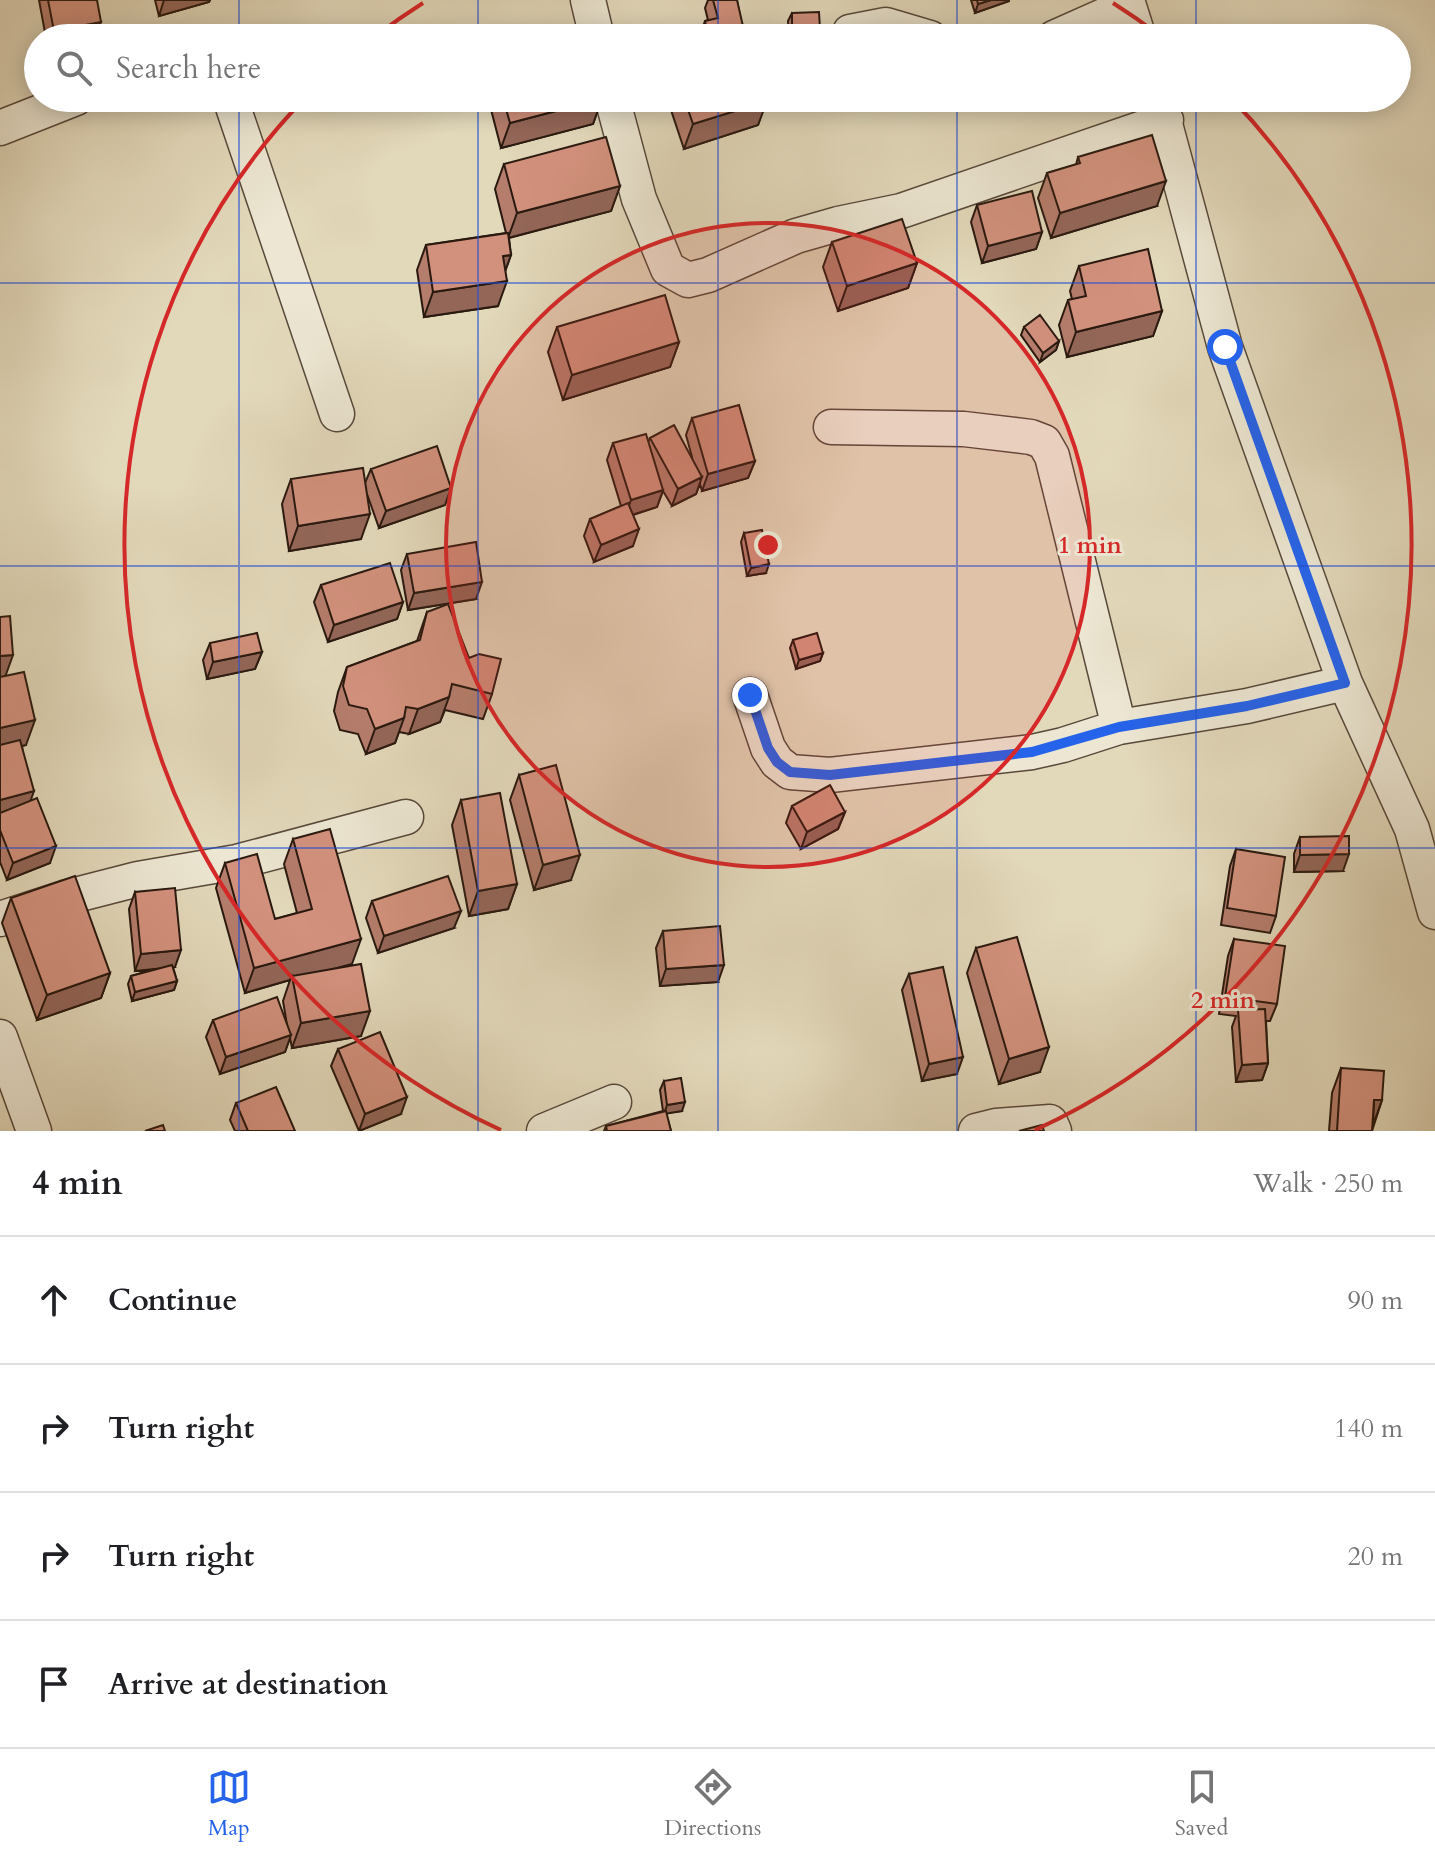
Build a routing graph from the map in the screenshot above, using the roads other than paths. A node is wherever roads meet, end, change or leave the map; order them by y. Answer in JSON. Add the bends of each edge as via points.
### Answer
{"nodes":[{"id":1,"x":588,"y":0,"type":"edge"},
{"id":2,"x":1128,"y":2,"type":"edge"},
{"id":3,"x":594,"y":24,"type":"edge"},
{"id":4,"x":1083,"y":24,"type":"edge"},
{"id":5,"x":1135,"y":24,"type":"edge"},
{"id":6,"x":41,"y":112,"type":"edge"},
{"id":7,"x":235,"y":112,"type":"edge"},
{"id":8,"x":616,"y":112,"type":"edge"},
{"id":9,"x":1154,"y":112,"type":"edge"},
{"id":10,"x":1163,"y":112,"type":"edge"},
{"id":11,"x":0,"y":128,"type":"edge"},
{"id":12,"x":337,"y":414,"type":"dead end"},
{"id":13,"x":831,"y":427,"type":"dead end"},
{"id":14,"x":1345,"y":683,"type":"junction"},
{"id":15,"x":750,"y":695,"type":"dead end"},
{"id":16,"x":1119,"y":727,"type":"junction"},
{"id":17,"x":406,"y":817,"type":"dead end"},
{"id":18,"x":1423,"y":825,"type":"edge"},
{"id":19,"x":1435,"y":912,"type":"edge"},
{"id":20,"x":0,"y":919,"type":"edge"},
{"id":21,"x":0,"y":1037,"type":"edge"},
{"id":22,"x":614,"y":1102,"type":"dead end"},
{"id":23,"x":34,"y":1131,"type":"edge"},
{"id":24,"x":544,"y":1131,"type":"edge"},
{"id":25,"x":976,"y":1131,"type":"edge"},
{"id":26,"x":1054,"y":1131,"type":"edge"}],
"edges":[{"from":1,"to":3,"type":"street"},
{"from":2,"to":4,"type":"street"},
{"from":2,"to":5,"type":"street"},
{"from":6,"to":11,"type":"street"},
{"from":7,"to":12,"type":"street"},
{"from":8,"to":9,"type":"street","via":[[639,199],[668,269],[688,280],[796,236],[901,211]]},
{"from":10,"to":14,"type":"street","via":[[1225,347]]},
{"from":13,"to":16,"type":"street","via":[[964,429],[1044,442],[1052,456]]},
{"from":14,"to":16,"type":"street"},
{"from":14,"to":18,"type":"street"},
{"from":15,"to":16,"type":"street","via":[[777,762],[790,772],[807,775],[1032,752]]},
{"from":17,"to":20,"type":"street","via":[[237,862],[138,879]]},
{"from":18,"to":19,"type":"street"},
{"from":21,"to":23,"type":"street"},
{"from":22,"to":24,"type":"street"},
{"from":25,"to":26,"type":"street","via":[[1050,1122]]}]}
